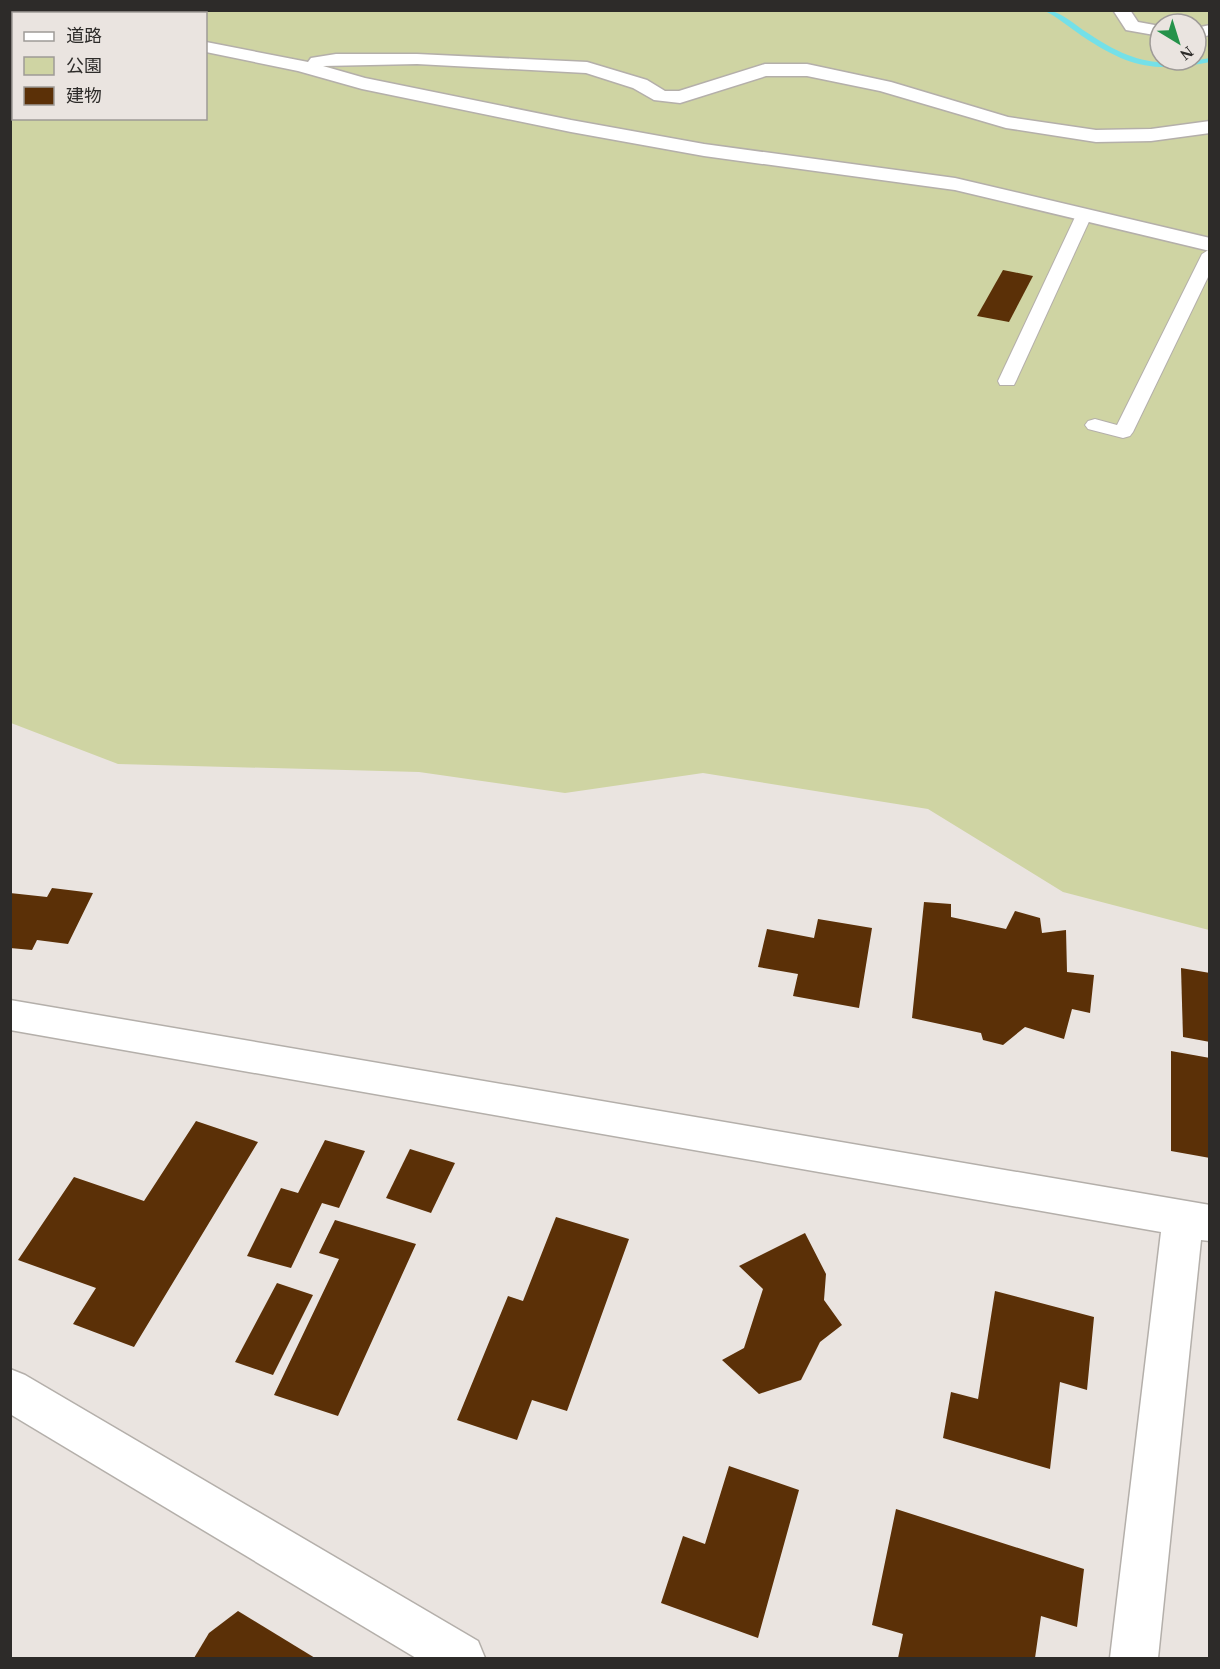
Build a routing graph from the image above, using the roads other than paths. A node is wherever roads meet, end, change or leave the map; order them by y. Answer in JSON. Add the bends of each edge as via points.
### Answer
{"nodes":[{"id":1,"x":1121,"y":10,"type":"edge"},
{"id":2,"x":1148,"y":29,"type":"edge"},
{"id":3,"x":207,"y":47,"type":"edge"},
{"id":4,"x":301,"y":66,"type":"junction"},
{"id":5,"x":1209,"y":127,"type":"edge"},
{"id":6,"x":1084,"y":214,"type":"junction"},
{"id":7,"x":1209,"y":245,"type":"edge"},
{"id":8,"x":1209,"y":254,"type":"edge"},
{"id":9,"x":1007,"y":381,"type":"dead end"},
{"id":10,"x":1095,"y":425,"type":"dead end"},
{"id":11,"x":10,"y":1015,"type":"edge"},
{"id":12,"x":1196,"y":1220,"type":"edge"},
{"id":13,"x":10,"y":1390,"type":"edge"},
{"id":14,"x":460,"y":1658,"type":"edge"},
{"id":15,"x":1134,"y":1659,"type":"edge"}],
"edges":[{"from":1,"to":2,"type":"street","via":[[1132,26]]},
{"from":3,"to":4,"type":"street"},
{"from":4,"to":5,"type":"street","via":[[336,59],[406,59],[587,68],[640,84],[662,96],[680,97],[765,70],[807,70],[884,86],[1006,122],[1096,136],[1150,135]]},
{"from":4,"to":6,"type":"street","via":[[571,126],[704,150],[955,184]]},
{"from":6,"to":7,"type":"street"},
{"from":6,"to":9,"type":"lane"},
{"from":8,"to":10,"type":"lane","via":[[1123,432]]},
{"from":11,"to":12,"type":"street"},
{"from":12,"to":15,"type":"street"},
{"from":13,"to":14,"type":"street"}]}
